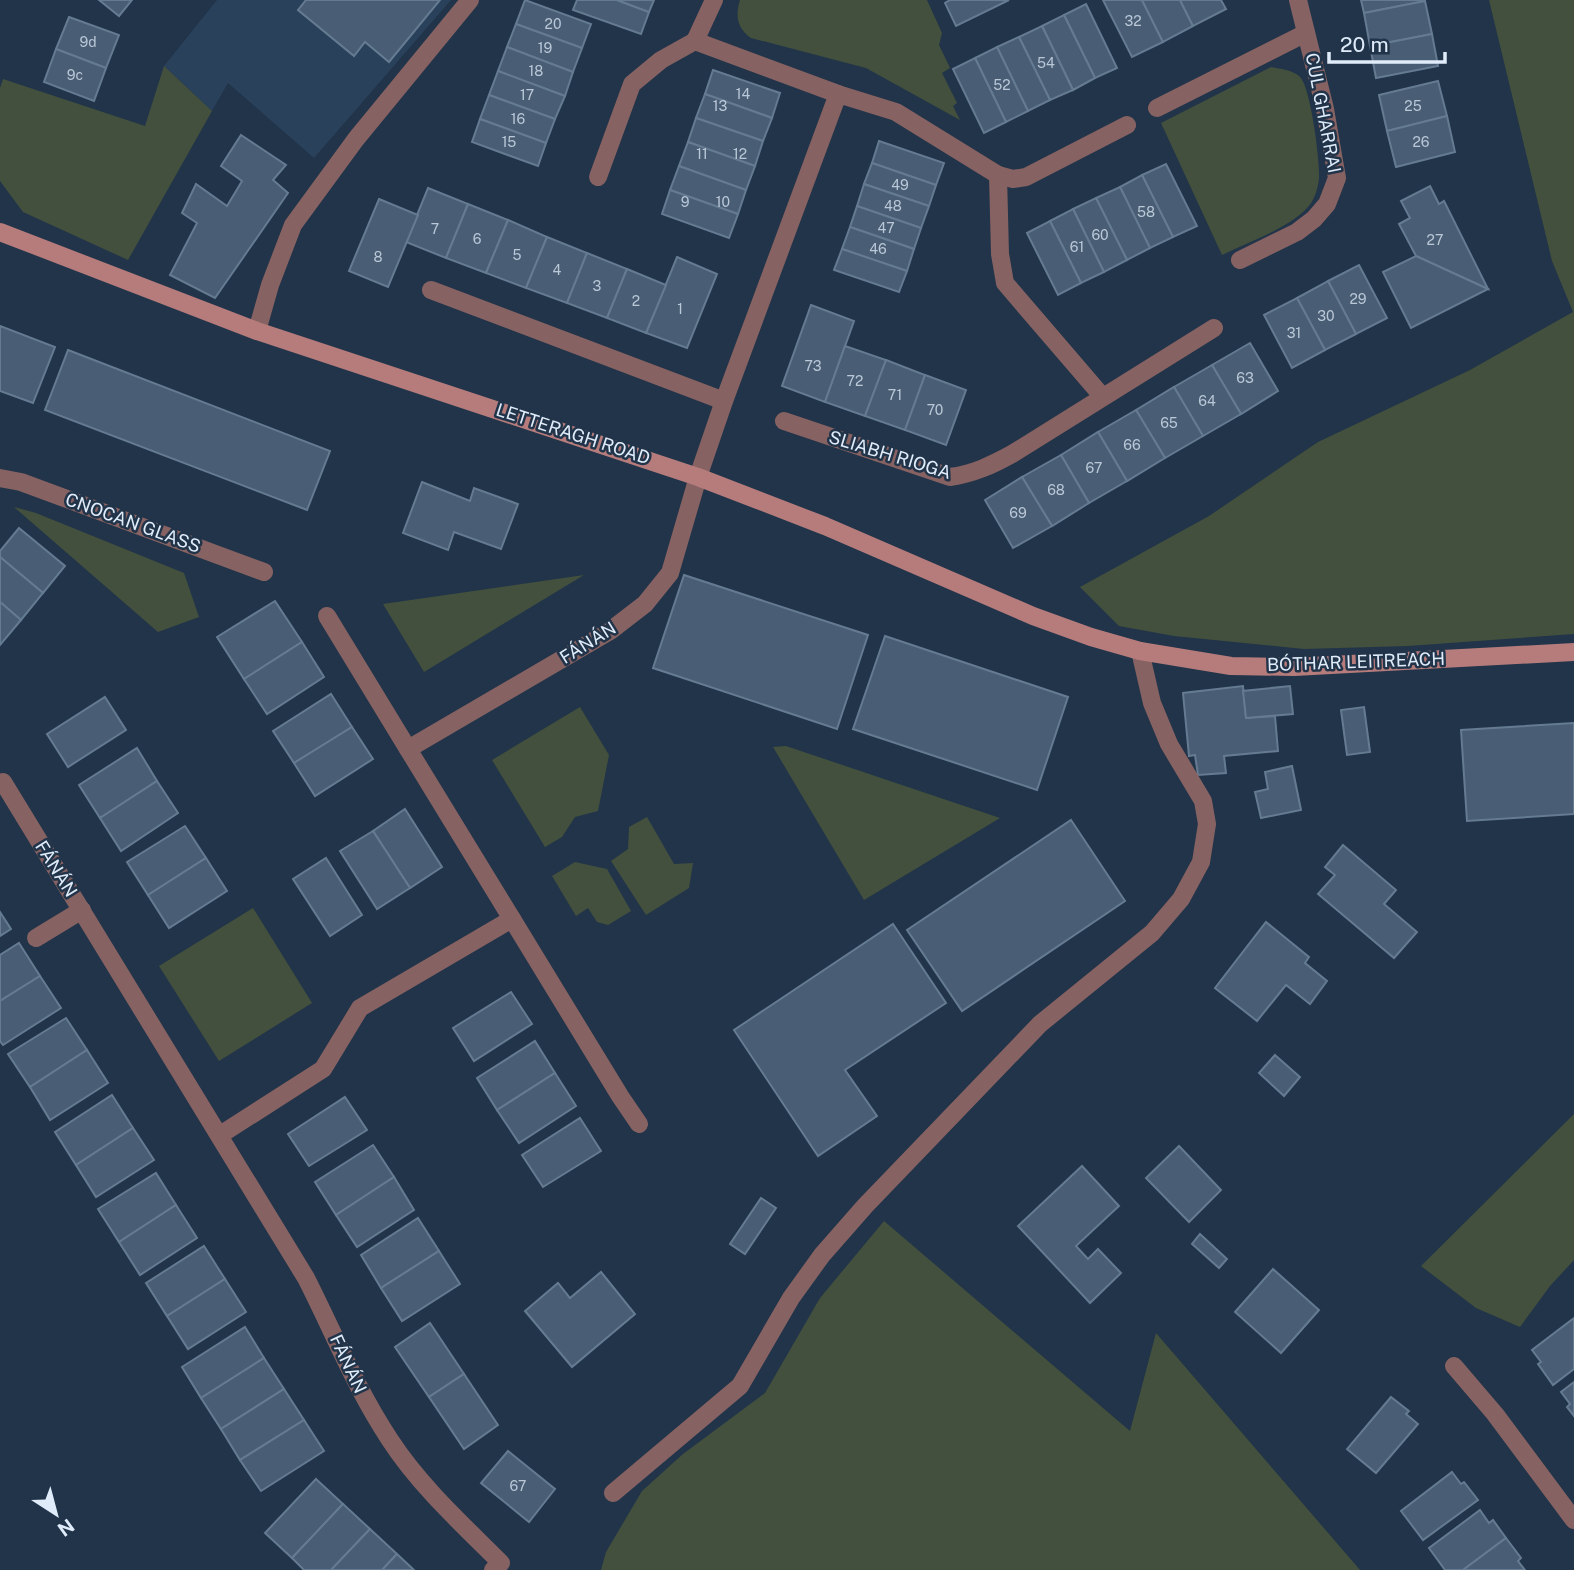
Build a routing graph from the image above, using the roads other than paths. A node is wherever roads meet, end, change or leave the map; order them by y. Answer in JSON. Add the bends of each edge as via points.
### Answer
{"nodes":[{"id":1,"x":470,"y":0,"type":"edge"},
{"id":2,"x":714,"y":0,"type":"edge"},
{"id":3,"x":1298,"y":0,"type":"edge"},
{"id":4,"x":1306,"y":33,"type":"junction"},
{"id":5,"x":695,"y":41,"type":"junction"},
{"id":6,"x":838,"y":94,"type":"junction"},
{"id":7,"x":1157,"y":108,"type":"dead end"},
{"id":8,"x":1127,"y":125,"type":"dead end"},
{"id":9,"x":998,"y":175,"type":"junction"},
{"id":10,"x":598,"y":177,"type":"dead end"},
{"id":11,"x":0,"y":232,"type":"edge"},
{"id":12,"x":1240,"y":260,"type":"dead end"},
{"id":13,"x":431,"y":290,"type":"dead end"},
{"id":14,"x":1214,"y":328,"type":"dead end"},
{"id":15,"x":257,"y":331,"type":"junction"},
{"id":16,"x":1102,"y":396,"type":"junction"},
{"id":17,"x":724,"y":401,"type":"junction"},
{"id":18,"x":783,"y":421,"type":"dead end"},
{"id":19,"x":698,"y":477,"type":"junction"},
{"id":20,"x":0,"y":478,"type":"edge"},
{"id":21,"x":264,"y":572,"type":"dead end"},
{"id":22,"x":327,"y":616,"type":"dead end"},
{"id":23,"x":1140,"y":651,"type":"junction"},
{"id":24,"x":1574,"y":652,"type":"edge"},
{"id":25,"x":408,"y":749,"type":"junction"},
{"id":26,"x":2,"y":782,"type":"dead end"},
{"id":27,"x":82,"y":911,"type":"junction"},
{"id":28,"x":512,"y":919,"type":"junction"},
{"id":29,"x":36,"y":937,"type":"dead end"},
{"id":30,"x":639,"y":1124,"type":"dead end"},
{"id":31,"x":220,"y":1135,"type":"junction"},
{"id":32,"x":1454,"y":1366,"type":"dead end"},
{"id":33,"x":613,"y":1493,"type":"dead end"},
{"id":34,"x":1574,"y":1520,"type":"edge"},
{"id":35,"x":493,"y":1570,"type":"edge"}],
"edges":[{"from":1,"to":15,"type":"street","via":[[356,139],[293,225]]},
{"from":2,"to":5,"type":"street"},
{"from":3,"to":4,"type":"street","name":"CUL GHARRAI"},
{"from":4,"to":7,"type":"street"},
{"from":4,"to":12,"type":"street","name":"CUL GHARRAI","via":[[1325,109],[1337,178],[1334,189],[1328,204],[1297,232]]},
{"from":5,"to":6,"type":"street"},
{"from":5,"to":10,"type":"street","via":[[632,83]]},
{"from":6,"to":9,"type":"street","via":[[896,112]]},
{"from":6,"to":17,"type":"street"},
{"from":8,"to":9,"type":"street","via":[[1026,177]]},
{"from":9,"to":16,"type":"street","via":[[1005,284]]},
{"from":11,"to":15,"type":"street","name":"LETTERAGH ROAD"},
{"from":13,"to":17,"type":"street"},
{"from":14,"to":16,"type":"street","name":"SLIABH RIOGA"},
{"from":15,"to":19,"type":"street","name":"LETTERAGH ROAD"},
{"from":16,"to":18,"type":"street","name":"SLIABH RIOGA","via":[[995,464],[950,477]]},
{"from":17,"to":19,"type":"street"},
{"from":19,"to":23,"type":"street","name":"LETTERAGH ROAD","via":[[1033,615]]},
{"from":19,"to":25,"type":"street","name":"FÁNÁN","via":[[670,573],[645,604],[610,631]]},
{"from":20,"to":21,"type":"street","name":"CNOCAN GLASS"},
{"from":22,"to":25,"type":"street"},
{"from":23,"to":24,"type":"street","name":"BÓTHAR LEITREACH","via":[[1231,666],[1294,667]]},
{"from":23,"to":33,"type":"street","via":[[1152,703],[1202,801],[1207,824],[1201,862],[1181,899],[1152,933],[1040,1024],[865,1206],[791,1298],[740,1386]]},
{"from":25,"to":28,"type":"street"},
{"from":26,"to":27,"type":"street","name":"FÁNÁN"},
{"from":27,"to":29,"type":"street"},
{"from":27,"to":31,"type":"street","name":"FÁNÁN"},
{"from":28,"to":30,"type":"street"},
{"from":28,"to":31,"type":"street","via":[[360,1008],[323,1069]]},
{"from":31,"to":35,"type":"street","name":"FÁNÁN","via":[[306,1279],[358,1388],[388,1437],[433,1493],[501,1563]]},
{"from":32,"to":34,"type":"street"}]}
